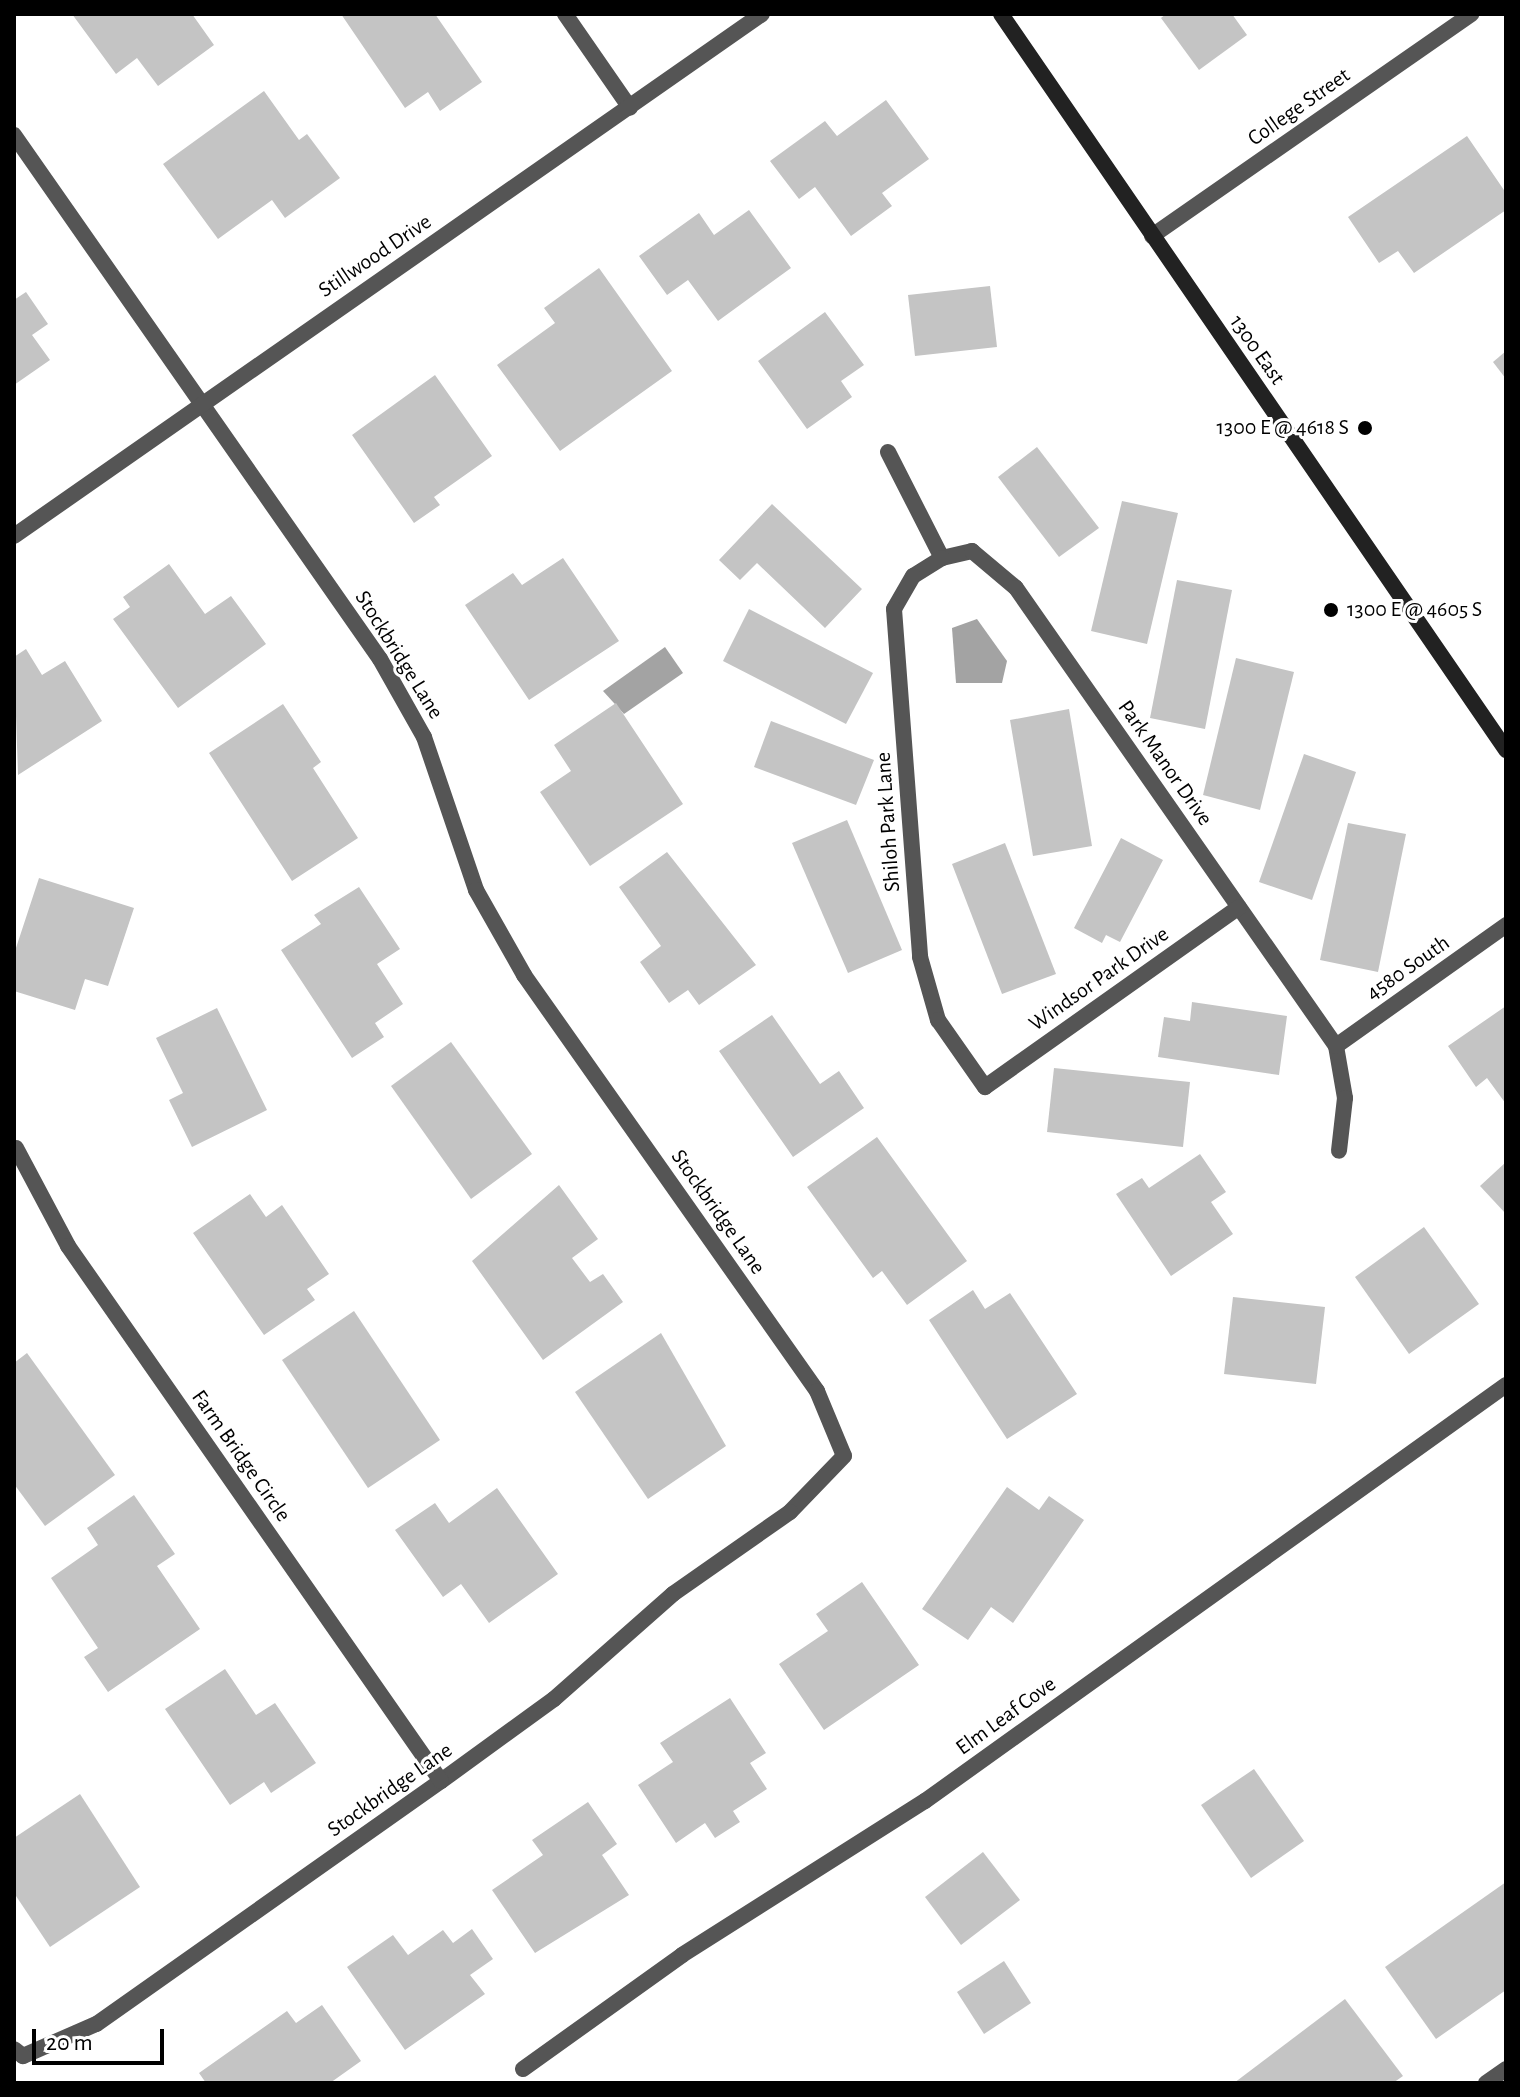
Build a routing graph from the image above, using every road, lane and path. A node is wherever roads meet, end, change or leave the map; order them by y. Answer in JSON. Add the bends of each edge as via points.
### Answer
{"nodes":[{"id":1,"x":565,"y":14,"type":"edge"},
{"id":2,"x":762,"y":14,"type":"edge"},
{"id":3,"x":1001,"y":14,"type":"edge"},
{"id":4,"x":1472,"y":14,"type":"edge"},
{"id":5,"x":630,"y":108,"type":"junction"},
{"id":6,"x":14,"y":135,"type":"edge"},
{"id":7,"x":1152,"y":236,"type":"junction"},
{"id":8,"x":200,"y":402,"type":"junction"},
{"id":9,"x":888,"y":452,"type":"dead end"},
{"id":10,"x":14,"y":536,"type":"edge"},
{"id":11,"x":942,"y":558,"type":"junction"},
{"id":12,"x":1506,"y":750,"type":"edge"},
{"id":13,"x":1239,"y":907,"type":"junction"},
{"id":14,"x":1506,"y":925,"type":"edge"},
{"id":15,"x":1336,"y":1046,"type":"junction"},
{"id":16,"x":985,"y":1087,"type":"joint"},
{"id":17,"x":16,"y":1148,"type":"edge"},
{"id":18,"x":1339,"y":1151,"type":"dead end"},
{"id":19,"x":1506,"y":1385,"type":"edge"},
{"id":20,"x":441,"y":1781,"type":"junction"},
{"id":21,"x":19,"y":2052,"type":"edge"},
{"id":22,"x":523,"y":2069,"type":"dead end"},
{"id":23,"x":1506,"y":2069,"type":"edge"},
{"id":24,"x":1486,"y":2083,"type":"edge"}],
"edges":[{"from":1,"to":5,"type":"street"},
{"from":2,"to":5,"type":"street","name":"Stillwood Drive"},
{"from":3,"to":7,"type":"main road","name":"1300 East"},
{"from":4,"to":7,"type":"street","name":"College Street"},
{"from":5,"to":8,"type":"street","name":"Stillwood Drive"},
{"from":6,"to":8,"type":"street","name":"Stockbridge Lane"},
{"from":7,"to":12,"type":"main road","name":"1300 East"},
{"from":8,"to":10,"type":"street","name":"Stillwood Drive"},
{"from":8,"to":20,"type":"street","name":"Stockbridge Lane","via":[[380,659],[424,737],[476,890],[524,975],[817,1391],[844,1456],[790,1512],[673,1594],[554,1699]]},
{"from":9,"to":11,"type":"street"},
{"from":11,"to":13,"type":"street","name":"Park Manor Drive","via":[[972,551],[1016,588]]},
{"from":11,"to":16,"type":"street","name":"Shiloh Park Lane","via":[[913,576],[894,609],[920,957],[938,1020]]},
{"from":13,"to":15,"type":"street","name":"Park Manor Drive"},
{"from":13,"to":16,"type":"street","name":"Windsor Park Drive"},
{"from":14,"to":15,"type":"street","name":"4580 South"},
{"from":15,"to":18,"type":"street","name":"Park Manor Drive","via":[[1345,1098]]},
{"from":17,"to":20,"type":"street","name":"Farm Bridge Circle","via":[[68,1246]]},
{"from":19,"to":22,"type":"street","name":"Elm Leaf Cove","via":[[925,1801],[682,1955]]},
{"from":20,"to":21,"type":"street","name":"Stockbridge Lane","via":[[96,2024]]},
{"from":23,"to":24,"type":"street"}]}
